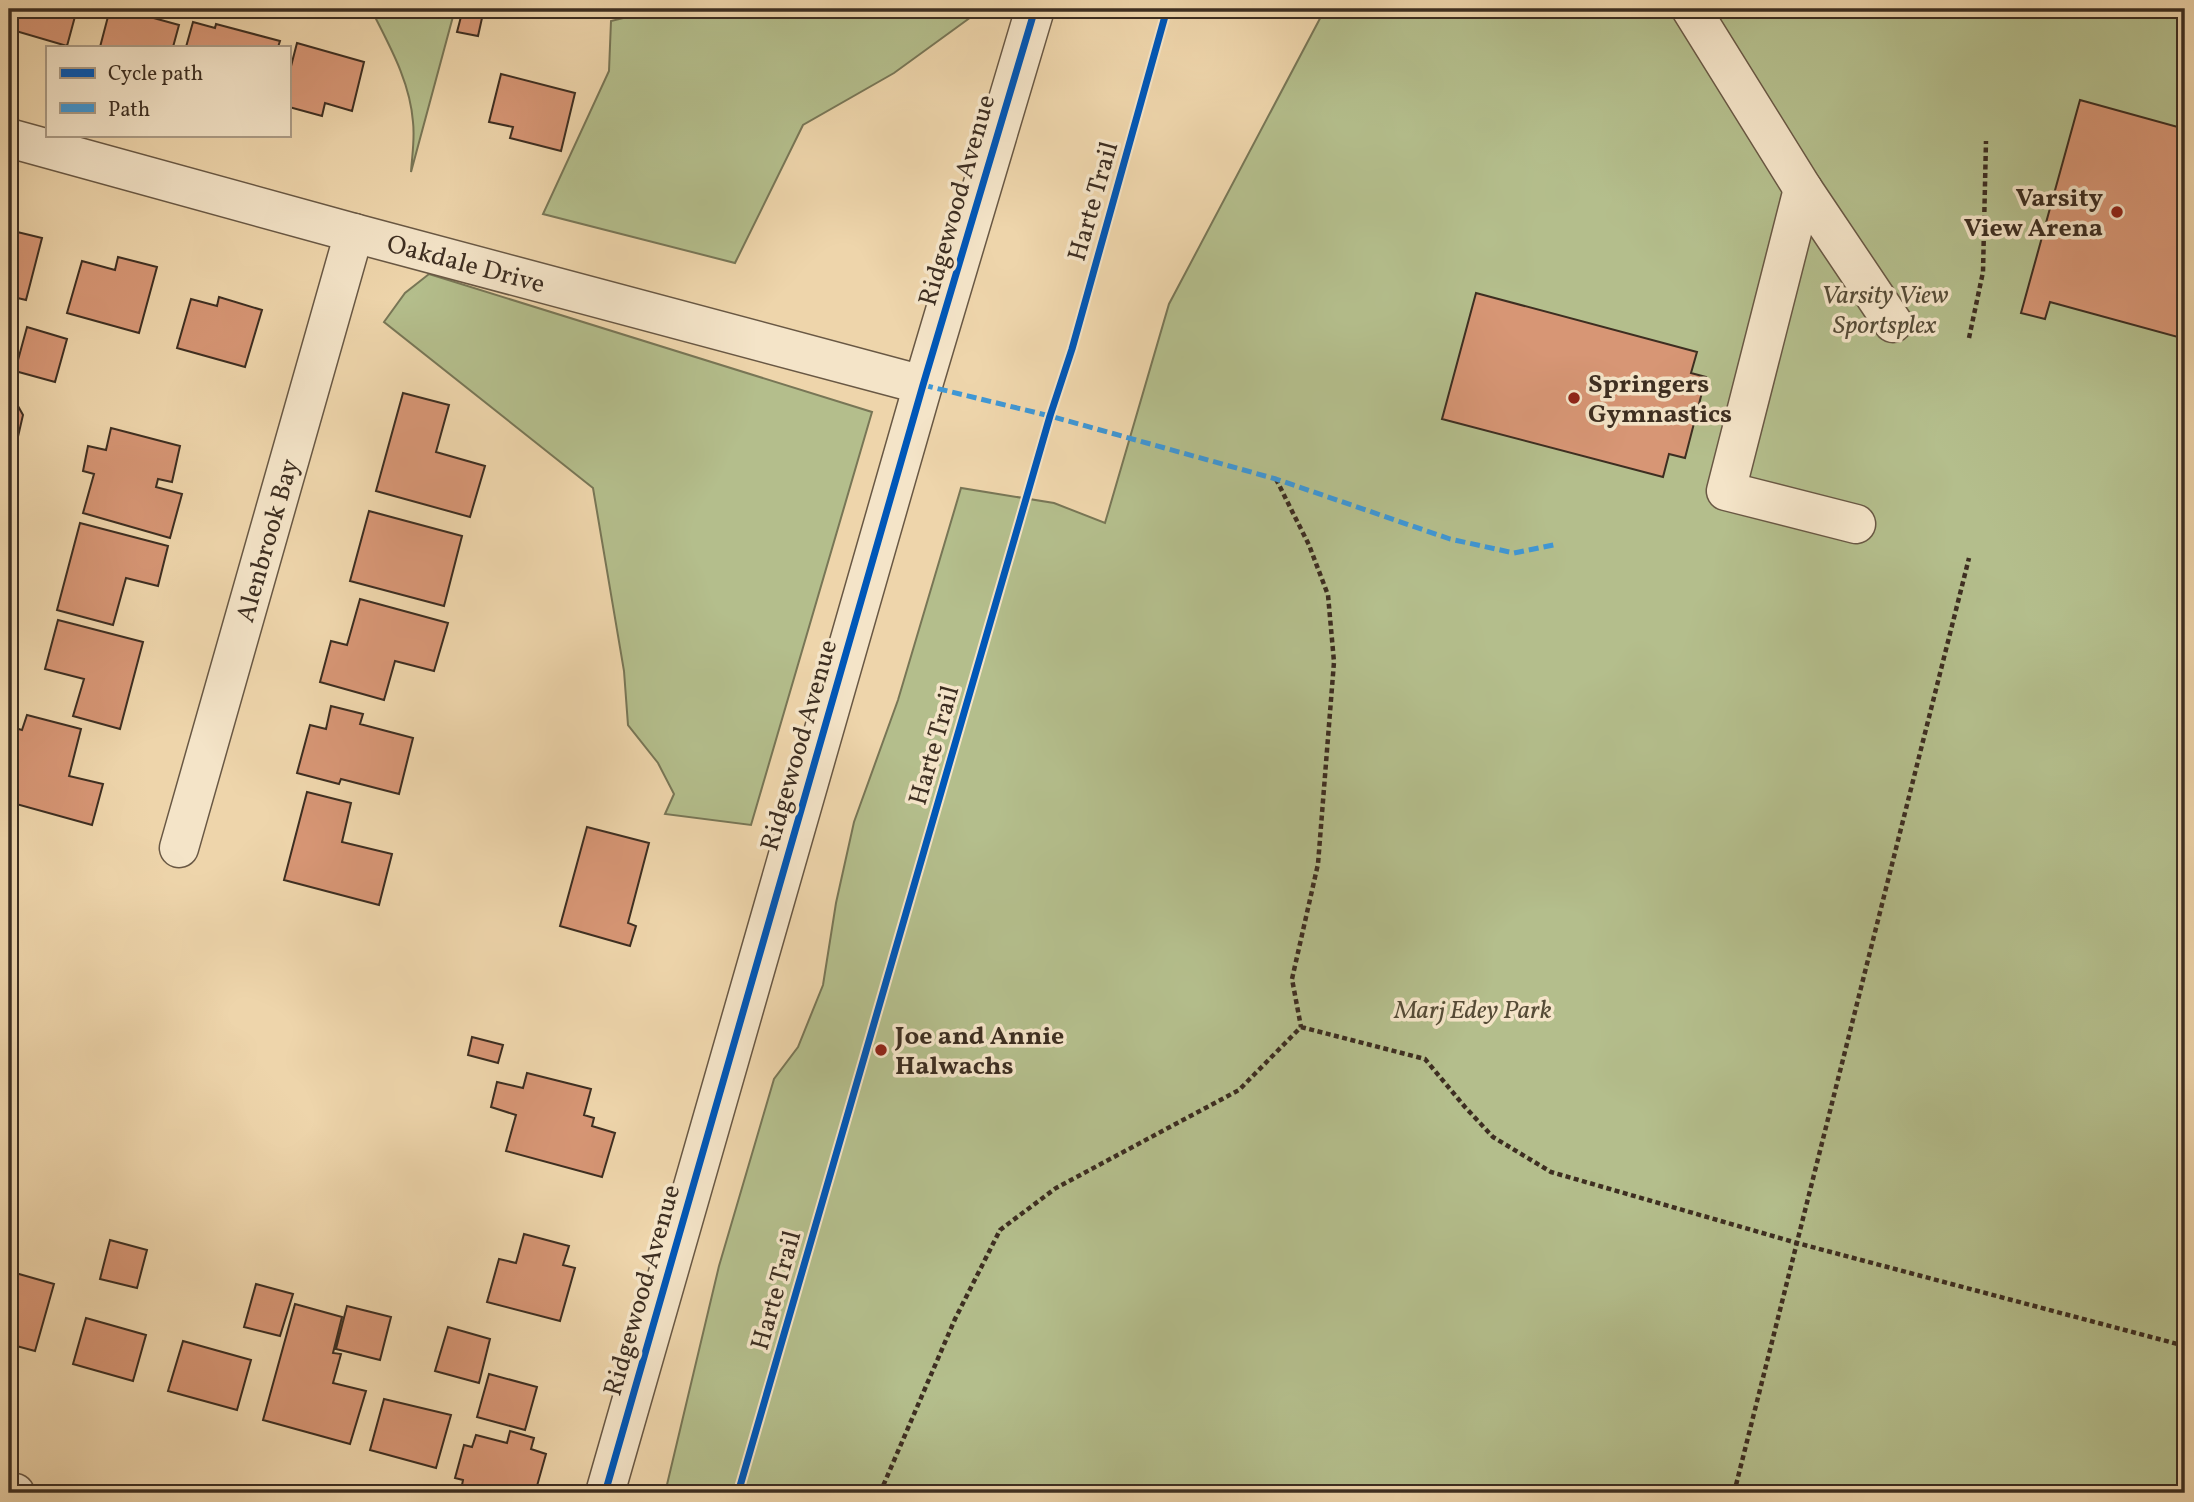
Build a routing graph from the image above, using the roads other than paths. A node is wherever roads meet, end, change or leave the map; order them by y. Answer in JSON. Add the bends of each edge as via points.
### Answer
{"nodes":[{"id":1,"x":1035,"y":9,"type":"edge"},
{"id":2,"x":1691,"y":9,"type":"edge"},
{"id":3,"x":9,"y":138,"type":"edge"},
{"id":4,"x":1803,"y":189,"type":"junction"},
{"id":5,"x":354,"y":233,"type":"junction"},
{"id":6,"x":1893,"y":323,"type":"dead end"},
{"id":7,"x":923,"y":385,"type":"junction"},
{"id":8,"x":1856,"y":524,"type":"dead end"},
{"id":9,"x":179,"y":848,"type":"dead end"},
{"id":10,"x":9,"y":1492,"type":"edge"},
{"id":11,"x":15,"y":1493,"type":"edge"},
{"id":12,"x":605,"y":1493,"type":"edge"}],
"edges":[{"from":1,"to":7,"type":"street","name":"Ridgewood Avenue"},
{"from":2,"to":4,"type":"street"},
{"from":3,"to":5,"type":"street","name":"Oakdale Drive"},
{"from":4,"to":6,"type":"street"},
{"from":4,"to":8,"type":"street","via":[[1726,491]]},
{"from":5,"to":7,"type":"street","name":"Oakdale Drive"},
{"from":5,"to":9,"type":"street","name":"Alenbrook Bay"},
{"from":7,"to":12,"type":"street","name":"Ridgewood Avenue"},
{"from":10,"to":11,"type":"street"}]}
